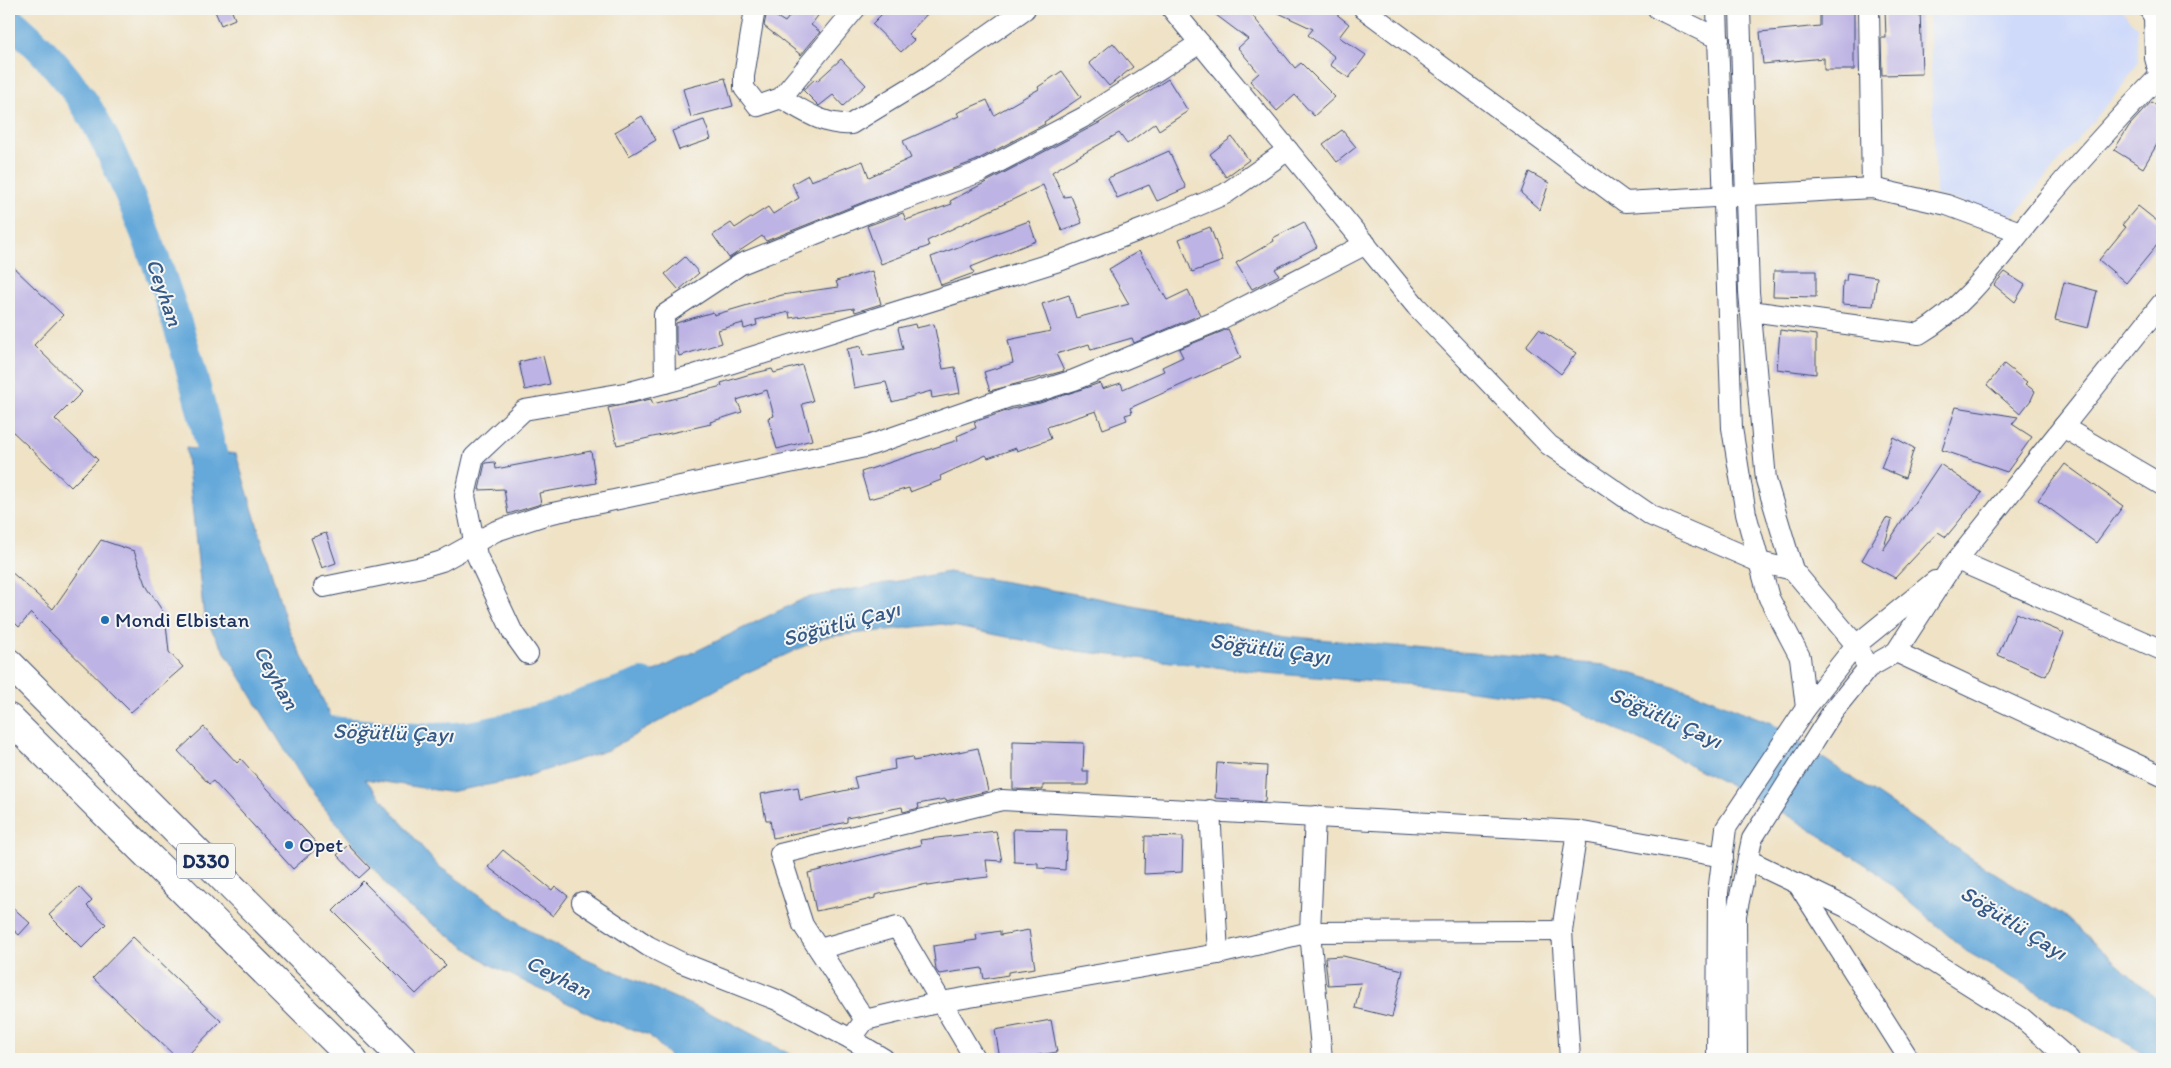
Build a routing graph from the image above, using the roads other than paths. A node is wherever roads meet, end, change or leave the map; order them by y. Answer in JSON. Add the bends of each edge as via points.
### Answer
{"nodes":[{"id":1,"x":755,"y":9,"type":"edge"},
{"id":2,"x":855,"y":9,"type":"edge"},
{"id":3,"x":1025,"y":9,"type":"edge"},
{"id":4,"x":1172,"y":9,"type":"edge"},
{"id":5,"x":1364,"y":9,"type":"edge"},
{"id":6,"x":1658,"y":9,"type":"edge"},
{"id":7,"x":1718,"y":9,"type":"edge"},
{"id":8,"x":1740,"y":9,"type":"edge"},
{"id":9,"x":1869,"y":9,"type":"edge"},
{"id":10,"x":2149,"y":9,"type":"edge"},
{"id":11,"x":1719,"y":39,"type":"junction"},
{"id":12,"x":1200,"y":43,"type":"junction"},
{"id":13,"x":2162,"y":77,"type":"edge"},
{"id":14,"x":781,"y":98,"type":"junction"},
{"id":15,"x":1288,"y":150,"type":"junction"},
{"id":16,"x":1872,"y":188,"type":"junction"},
{"id":17,"x":1746,"y":194,"type":"junction"},
{"id":18,"x":1724,"y":198,"type":"junction"},
{"id":19,"x":2020,"y":232,"type":"junction"},
{"id":20,"x":1366,"y":244,"type":"junction"},
{"id":21,"x":2162,"y":303,"type":"edge"},
{"id":22,"x":1751,"y":311,"type":"junction"},
{"id":23,"x":665,"y":383,"type":"junction"},
{"id":24,"x":2063,"y":427,"type":"junction"},
{"id":25,"x":2162,"y":485,"type":"edge"},
{"id":26,"x":475,"y":543,"type":"junction"},
{"id":27,"x":1759,"y":562,"type":"junction"},
{"id":28,"x":1953,"y":565,"type":"junction"},
{"id":29,"x":1793,"y":570,"type":"junction"},
{"id":30,"x":324,"y":587,"type":"dead end"},
{"id":31,"x":1856,"y":645,"type":"junction"},
{"id":32,"x":2162,"y":650,"type":"edge"},
{"id":33,"x":1896,"y":652,"type":"junction"},
{"id":34,"x":528,"y":654,"type":"dead end"},
{"id":35,"x":9,"y":663,"type":"edge"},
{"id":36,"x":1868,"y":668,"type":"junction"},
{"id":37,"x":1806,"y":708,"type":"junction"},
{"id":38,"x":9,"y":718,"type":"edge"},
{"id":39,"x":2162,"y":776,"type":"edge"},
{"id":40,"x":1210,"y":810,"type":"junction"},
{"id":41,"x":1315,"y":816,"type":"junction"},
{"id":42,"x":1577,"y":831,"type":"junction"},
{"id":43,"x":1723,"y":857,"type":"junction"},
{"id":44,"x":1748,"y":860,"type":"junction"},
{"id":45,"x":1798,"y":884,"type":"junction"},
{"id":46,"x":582,"y":902,"type":"dead end"},
{"id":47,"x":1562,"y":931,"type":"junction"},
{"id":48,"x":1310,"y":932,"type":"junction"},
{"id":49,"x":819,"y":949,"type":"junction"},
{"id":50,"x":1218,"y":954,"type":"junction"},
{"id":51,"x":941,"y":1002,"type":"junction"},
{"id":52,"x":865,"y":1020,"type":"junction"},
{"id":53,"x":852,"y":1039,"type":"junction"},
{"id":54,"x":353,"y":1059,"type":"edge"},
{"id":55,"x":403,"y":1059,"type":"edge"},
{"id":56,"x":884,"y":1059,"type":"edge"},
{"id":57,"x":975,"y":1059,"type":"edge"},
{"id":58,"x":1322,"y":1059,"type":"edge"},
{"id":59,"x":1570,"y":1059,"type":"edge"},
{"id":60,"x":1717,"y":1059,"type":"edge"},
{"id":61,"x":1737,"y":1059,"type":"edge"},
{"id":62,"x":1909,"y":1059,"type":"edge"},
{"id":63,"x":2069,"y":1059,"type":"edge"}],
"edges":[{"from":1,"to":14,"type":"street","via":[[744,88],[758,106]]},
{"from":2,"to":14,"type":"street"},
{"from":3,"to":14,"type":"street","via":[[928,77],[852,124],[837,126],[826,123]]},
{"from":4,"to":12,"type":"street"},
{"from":5,"to":18,"type":"street","via":[[1625,202]]},
{"from":6,"to":11,"type":"street"},
{"from":7,"to":11,"type":"street"},
{"from":8,"to":17,"type":"street"},
{"from":9,"to":16,"type":"street"},
{"from":10,"to":13,"type":"street","via":[[2154,17],[2155,58]]},
{"from":11,"to":18,"type":"street"},
{"from":12,"to":15,"type":"street"},
{"from":12,"to":23,"type":"street","via":[[1086,116],[980,172],[741,264],[664,315]]},
{"from":13,"to":19,"type":"street"},
{"from":15,"to":20,"type":"street"},
{"from":15,"to":23,"type":"street","via":[[1225,194],[1148,228],[1062,260]]},
{"from":16,"to":17,"type":"street"},
{"from":16,"to":19,"type":"street","via":[[1947,205]]},
{"from":17,"to":18,"type":"street"},
{"from":17,"to":22,"type":"street"},
{"from":18,"to":27,"type":"street","via":[[1732,428],[1746,514]]},
{"from":19,"to":22,"type":"street","via":[[1972,291],[1937,324],[1919,334]]},
{"from":20,"to":26,"type":"street","via":[[1217,322],[1074,380],[1010,397],[866,447],[548,514],[496,531]]},
{"from":20,"to":27,"type":"street","via":[[1416,306],[1549,445],[1652,516]]},
{"from":21,"to":24,"type":"street"},
{"from":22,"to":29,"type":"street","via":[[1766,480]]},
{"from":23,"to":26,"type":"street","via":[[524,410],[474,457],[465,496]]},
{"from":24,"to":25,"type":"street"},
{"from":24,"to":28,"type":"street"},
{"from":26,"to":30,"type":"street","via":[[442,561],[422,567]]},
{"from":26,"to":34,"type":"street","via":[[477,556],[513,633]]},
{"from":27,"to":29,"type":"street"},
{"from":27,"to":37,"type":"street","via":[[1769,598],[1800,657]]},
{"from":28,"to":31,"type":"street"},
{"from":28,"to":32,"type":"street"},
{"from":28,"to":33,"type":"street"},
{"from":29,"to":31,"type":"street"},
{"from":31,"to":36,"type":"street"},
{"from":31,"to":37,"type":"street"},
{"from":33,"to":36,"type":"street"},
{"from":33,"to":39,"type":"street"},
{"from":35,"to":55,"type":"highway","number":"D330"},
{"from":36,"to":44,"type":"street","via":[[1832,711],[1752,839]]},
{"from":37,"to":43,"type":"street","via":[[1726,828]]},
{"from":38,"to":54,"type":"highway","number":"D330"},
{"from":40,"to":41,"type":"street"},
{"from":40,"to":49,"type":"street","via":[[1002,800],[780,854],[803,925]]},
{"from":40,"to":50,"type":"street"},
{"from":41,"to":42,"type":"street"},
{"from":41,"to":48,"type":"street"},
{"from":42,"to":43,"type":"street"},
{"from":42,"to":47,"type":"street"},
{"from":43,"to":60,"type":"street","via":[[1718,893]]},
{"from":44,"to":45,"type":"street"},
{"from":44,"to":61,"type":"street","via":[[1736,915]]},
{"from":45,"to":62,"type":"street"},
{"from":45,"to":63,"type":"street","via":[[1846,907],[2022,1018]]},
{"from":46,"to":53,"type":"street","via":[[648,946],[777,1000]]},
{"from":47,"to":48,"type":"street"},
{"from":47,"to":59,"type":"street"},
{"from":48,"to":50,"type":"street"},
{"from":48,"to":58,"type":"street"},
{"from":49,"to":51,"type":"street","via":[[897,927]]},
{"from":49,"to":52,"type":"street"},
{"from":50,"to":51,"type":"street"},
{"from":51,"to":52,"type":"street"},
{"from":51,"to":57,"type":"street"},
{"from":52,"to":53,"type":"street"},
{"from":53,"to":56,"type":"street"}]}
